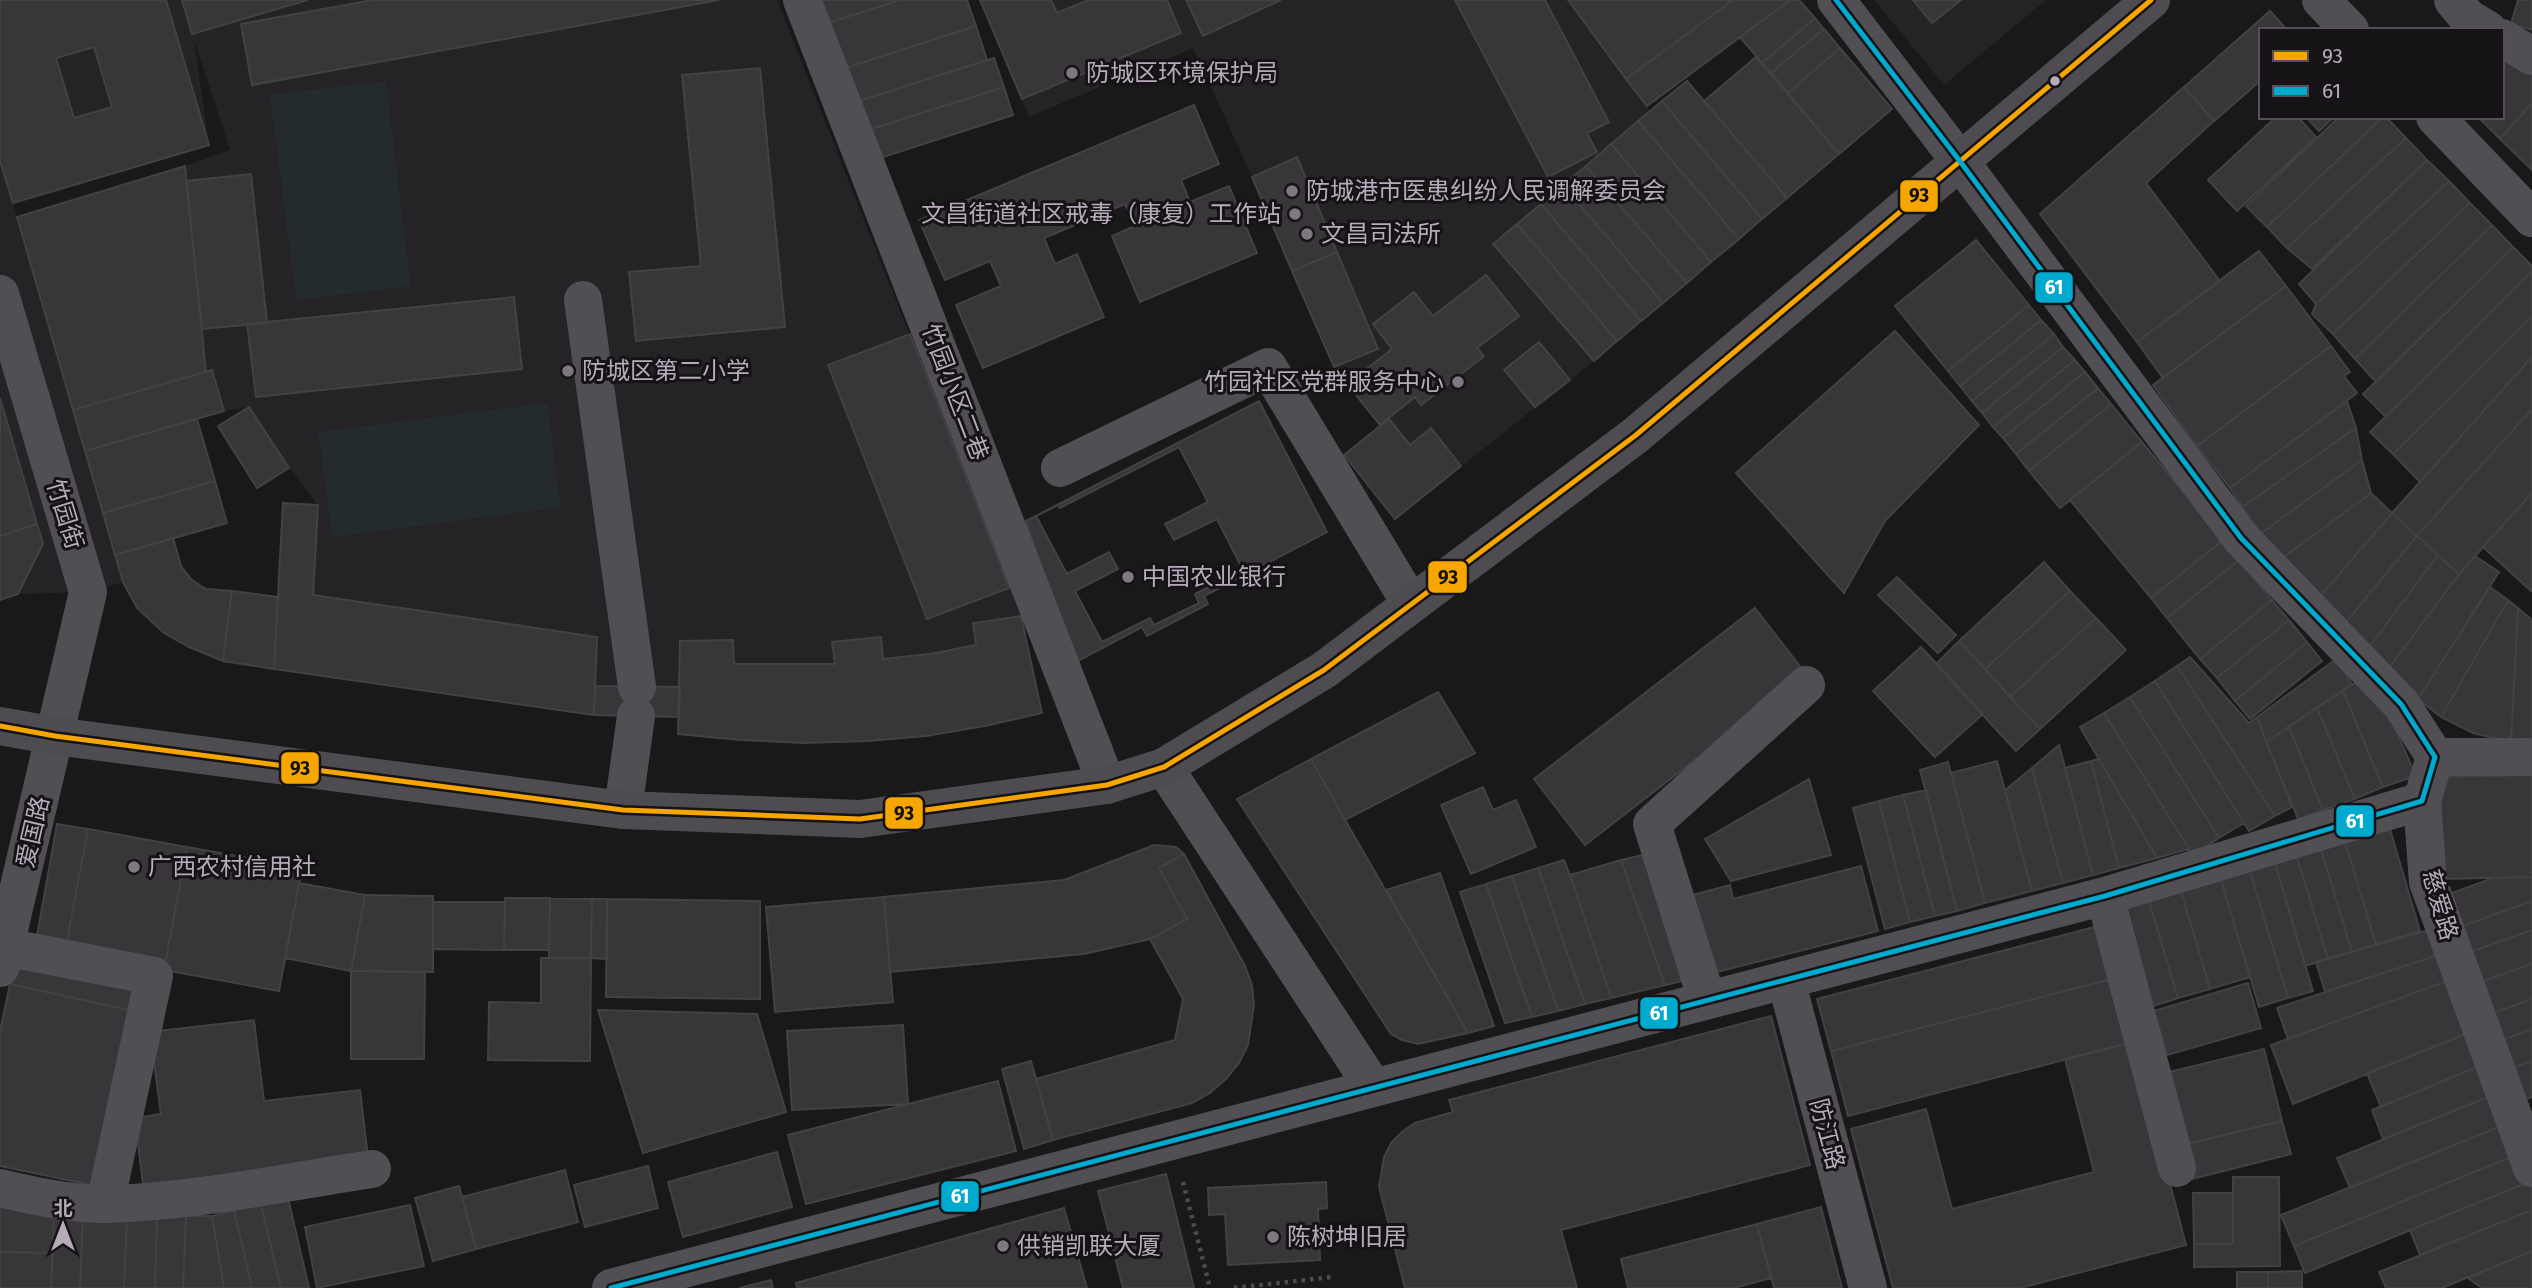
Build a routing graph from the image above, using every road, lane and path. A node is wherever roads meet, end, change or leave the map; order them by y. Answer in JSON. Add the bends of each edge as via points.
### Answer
{"nodes":[{"id":1,"x":802,"y":0,"type":"edge"},
{"id":2,"x":1836,"y":0,"type":"edge"},
{"id":3,"x":2151,"y":0,"type":"edge"},
{"id":4,"x":2321,"y":0,"type":"edge"},
{"id":5,"x":2453,"y":0,"type":"edge"},
{"id":6,"x":2348,"y":28,"type":"edge"},
{"id":7,"x":2484,"y":28,"type":"edge"},
{"id":8,"x":2504,"y":39,"type":"edge"},
{"id":9,"x":2532,"y":56,"type":"edge"},
{"id":10,"x":2437,"y":119,"type":"edge"},
{"id":11,"x":1959,"y":160,"type":"junction"},
{"id":12,"x":2532,"y":218,"type":"edge"},
{"id":13,"x":0,"y":294,"type":"edge"},
{"id":14,"x":583,"y":300,"type":"dead end"},
{"id":15,"x":1060,"y":468,"type":"dead end"},
{"id":16,"x":1411,"y":604,"type":"junction"},
{"id":17,"x":1807,"y":685,"type":"dead end"},
{"id":18,"x":0,"y":726,"type":"edge"},
{"id":19,"x":55,"y":736,"type":"junction"},
{"id":20,"x":2435,"y":757,"type":"junction"},
{"id":21,"x":2532,"y":757,"type":"edge"},
{"id":22,"x":1164,"y":767,"type":"junction"},
{"id":23,"x":1107,"y":785,"type":"junction"},
{"id":24,"x":2423,"y":801,"type":"junction"},
{"id":25,"x":623,"y":810,"type":"junction"},
{"id":26,"x":2105,"y":896,"type":"junction"},
{"id":27,"x":3,"y":957,"type":"edge"},
{"id":28,"x":1786,"y":980,"type":"junction"},
{"id":29,"x":1707,"y":1000,"type":"junction"},
{"id":30,"x":1373,"y":1087,"type":"junction"},
{"id":31,"x":1172,"y":1140,"type":"junction"},
{"id":32,"x":2177,"y":1168,"type":"dead end"},
{"id":33,"x":2532,"y":1168,"type":"edge"},
{"id":34,"x":372,"y":1169,"type":"dead end"},
{"id":35,"x":0,"y":1188,"type":"edge"},
{"id":36,"x":105,"y":1204,"type":"junction"},
{"id":37,"x":1332,"y":1277,"type":"dead end"},
{"id":38,"x":611,"y":1288,"type":"edge"},
{"id":39,"x":1210,"y":1288,"type":"edge"},
{"id":40,"x":1234,"y":1288,"type":"edge"},
{"id":41,"x":1868,"y":1288,"type":"edge"}],
"edges":[{"from":1,"to":23,"type":"street","name":"竹园小区二巷"},
{"from":2,"to":11,"type":"street"},
{"from":3,"to":11,"type":"main road"},
{"from":4,"to":6,"type":"street"},
{"from":5,"to":7,"type":"street"},
{"from":8,"to":9,"type":"street"},
{"from":10,"to":12,"type":"street"},
{"from":11,"to":16,"type":"main road","via":[[1636,435]]},
{"from":11,"to":20,"type":"street","via":[[2241,538],[2401,704]]},
{"from":13,"to":19,"type":"street","name":"竹园街","via":[[88,592]]},
{"from":14,"to":25,"type":"street","via":[[637,701]]},
{"from":15,"to":16,"type":"street","via":[[1268,367]]},
{"from":16,"to":22,"type":"main road","via":[[1324,670]]},
{"from":17,"to":29,"type":"street","via":[[1652,824]]},
{"from":18,"to":19,"type":"main road"},
{"from":19,"to":25,"type":"main road"},
{"from":19,"to":27,"type":"street","name":"爱国路"},
{"from":20,"to":21,"type":"street"},
{"from":20,"to":24,"type":"street","name":"慈爱路"},
{"from":22,"to":23,"type":"main road"},
{"from":22,"to":30,"type":"street"},
{"from":23,"to":25,"type":"main road","via":[[860,819]]},
{"from":24,"to":26,"type":"street"},
{"from":24,"to":33,"type":"street","name":"慈爱路","via":[[2428,882]]},
{"from":26,"to":28,"type":"street"},
{"from":26,"to":32,"type":"street"},
{"from":27,"to":36,"type":"street","via":[[154,976]]},
{"from":28,"to":29,"type":"street"},
{"from":28,"to":41,"type":"street","name":"防江路"},
{"from":29,"to":30,"type":"street"},
{"from":30,"to":31,"type":"street"},
{"from":31,"to":38,"type":"street"},
{"from":31,"to":39,"type":"path"},
{"from":34,"to":36,"type":"street","via":[[174,1199]]},
{"from":35,"to":36,"type":"street","via":[[58,1201]]},
{"from":37,"to":40,"type":"path"}]}
